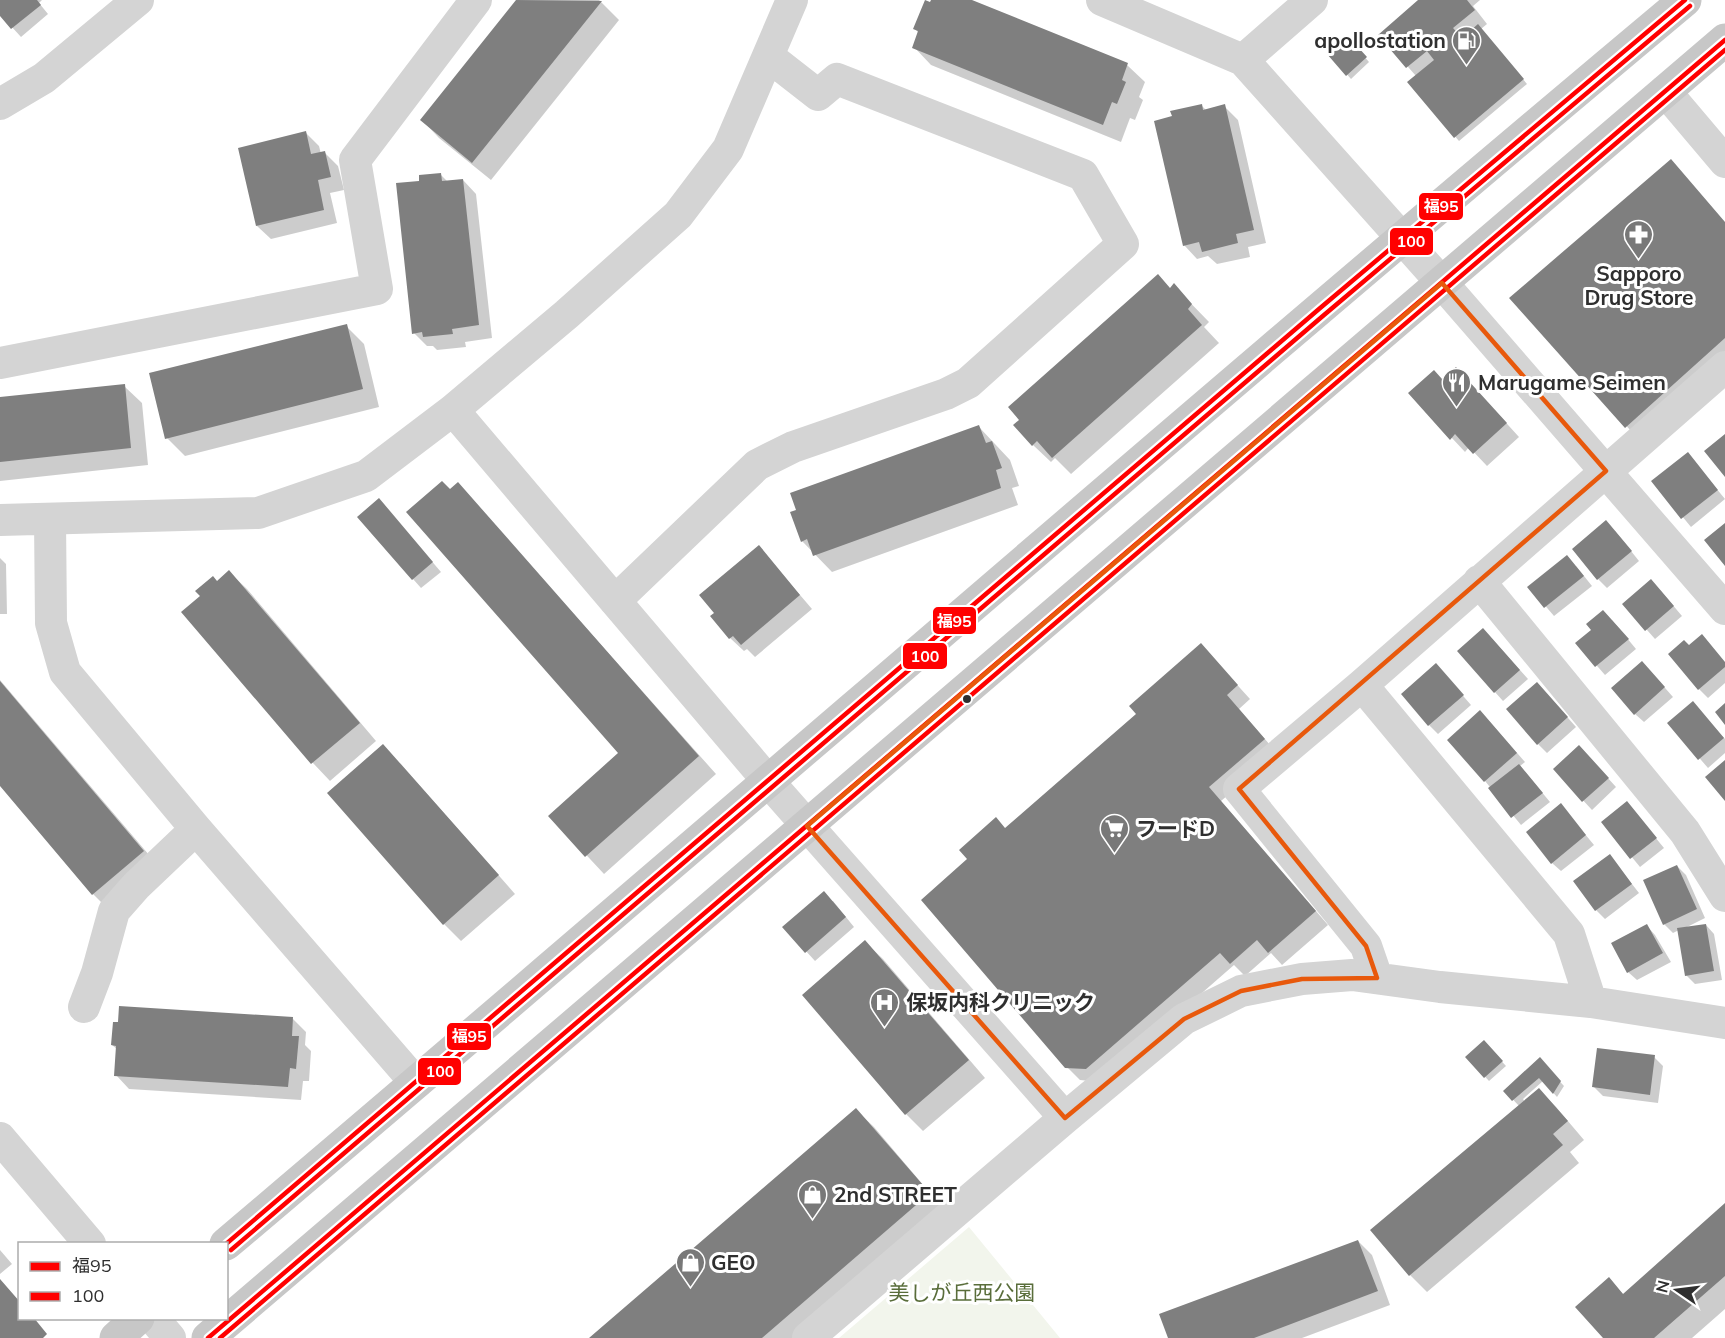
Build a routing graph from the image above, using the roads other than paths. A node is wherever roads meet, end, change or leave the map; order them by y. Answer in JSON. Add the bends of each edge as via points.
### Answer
{"nodes":[{"id":1,"x":138,"y":0,"type":"edge"},
{"id":2,"x":476,"y":0,"type":"edge"},
{"id":3,"x":792,"y":0,"type":"edge"},
{"id":4,"x":1102,"y":0,"type":"edge"},
{"id":5,"x":1312,"y":0,"type":"edge"},
{"id":6,"x":1685,"y":0,"type":"edge"},
{"id":7,"x":1725,"y":40,"type":"edge"},
{"id":8,"x":768,"y":57,"type":"junction"},
{"id":9,"x":1243,"y":60,"type":"junction"},
{"id":10,"x":1665,"y":91,"type":"junction"},
{"id":11,"x":0,"y":104,"type":"edge"},
{"id":12,"x":1724,"y":159,"type":"edge"},
{"id":13,"x":1401,"y":238,"type":"junction"},
{"id":14,"x":1442,"y":283,"type":"junction"},
{"id":15,"x":0,"y":363,"type":"edge"},
{"id":16,"x":1725,"y":367,"type":"edge"},
{"id":17,"x":453,"y":410,"type":"junction"},
{"id":18,"x":1606,"y":471,"type":"junction"},
{"id":19,"x":50,"y":519,"type":"junction"},
{"id":20,"x":0,"y":520,"type":"edge"},
{"id":21,"x":1479,"y":581,"type":"junction"},
{"id":22,"x":615,"y":601,"type":"junction"},
{"id":23,"x":1725,"y":609,"type":"edge"},
{"id":24,"x":1362,"y":685,"type":"junction"},
{"id":25,"x":768,"y":781,"type":"junction"},
{"id":26,"x":807,"y":826,"type":"junction"},
{"id":27,"x":196,"y":829,"type":"junction"},
{"id":28,"x":1725,"y":896,"type":"edge"},
{"id":29,"x":1377,"y":978,"type":"junction"},
{"id":30,"x":1591,"y":1002,"type":"junction"},
{"id":31,"x":84,"y":1007,"type":"dead end"},
{"id":32,"x":1725,"y":1023,"type":"edge"},
{"id":33,"x":416,"y":1083,"type":"junction"},
{"id":34,"x":1065,"y":1118,"type":"junction"},
{"id":35,"x":0,"y":1138,"type":"edge"},
{"id":36,"x":88,"y":1242,"type":"edge"},
{"id":37,"x":228,"y":1242,"type":"edge"},
{"id":38,"x":136,"y":1320,"type":"edge"},
{"id":39,"x":155,"y":1320,"type":"edge"},
{"id":40,"x":116,"y":1338,"type":"edge"},
{"id":41,"x":170,"y":1338,"type":"edge"},
{"id":42,"x":208,"y":1338,"type":"edge"},
{"id":43,"x":808,"y":1338,"type":"edge"}],
"edges":[{"from":1,"to":11,"type":"street","via":[[44,78]]},
{"from":2,"to":15,"type":"street","via":[[356,160],[377,289]]},
{"from":3,"to":8,"type":"street"},
{"from":4,"to":9,"type":"street"},
{"from":5,"to":9,"type":"street"},
{"from":6,"to":13,"type":"main road"},
{"from":7,"to":10,"type":"main road"},
{"from":8,"to":17,"type":"street","via":[[728,148],[678,215]]},
{"from":8,"to":22,"type":"street","via":[[818,95],[837,79],[1083,175],[1123,244],[969,383],[793,447],[757,465]]},
{"from":9,"to":13,"type":"street"},
{"from":10,"to":12,"type":"street"},
{"from":10,"to":14,"type":"main road"},
{"from":13,"to":14,"type":"street"},
{"from":13,"to":25,"type":"main road"},
{"from":14,"to":18,"type":"street"},
{"from":14,"to":26,"type":"main road"},
{"from":16,"to":18,"type":"street"},
{"from":17,"to":19,"type":"street","via":[[366,476],[258,513]]},
{"from":17,"to":22,"type":"street"},
{"from":18,"to":21,"type":"street"},
{"from":18,"to":23,"type":"street"},
{"from":19,"to":20,"type":"street"},
{"from":19,"to":27,"type":"street","via":[[51,623],[65,672]]},
{"from":21,"to":24,"type":"street"},
{"from":21,"to":28,"type":"street","via":[[1684,832]]},
{"from":22,"to":25,"type":"street"},
{"from":24,"to":29,"type":"street","via":[[1239,789],[1366,946]]},
{"from":24,"to":30,"type":"street","via":[[1569,934]]},
{"from":25,"to":26,"type":"street"},
{"from":25,"to":33,"type":"main road"},
{"from":26,"to":34,"type":"street"},
{"from":26,"to":42,"type":"main road"},
{"from":27,"to":31,"type":"street","via":[[114,911]]},
{"from":27,"to":33,"type":"street"},
{"from":29,"to":30,"type":"street"},
{"from":29,"to":34,"type":"street","via":[[1352,975],[1302,979],[1241,991],[1184,1019]]},
{"from":30,"to":32,"type":"street"},
{"from":33,"to":37,"type":"main road"},
{"from":34,"to":43,"type":"street"},
{"from":35,"to":36,"type":"street"},
{"from":38,"to":40,"type":"main road"},
{"from":39,"to":41,"type":"street"}]}
